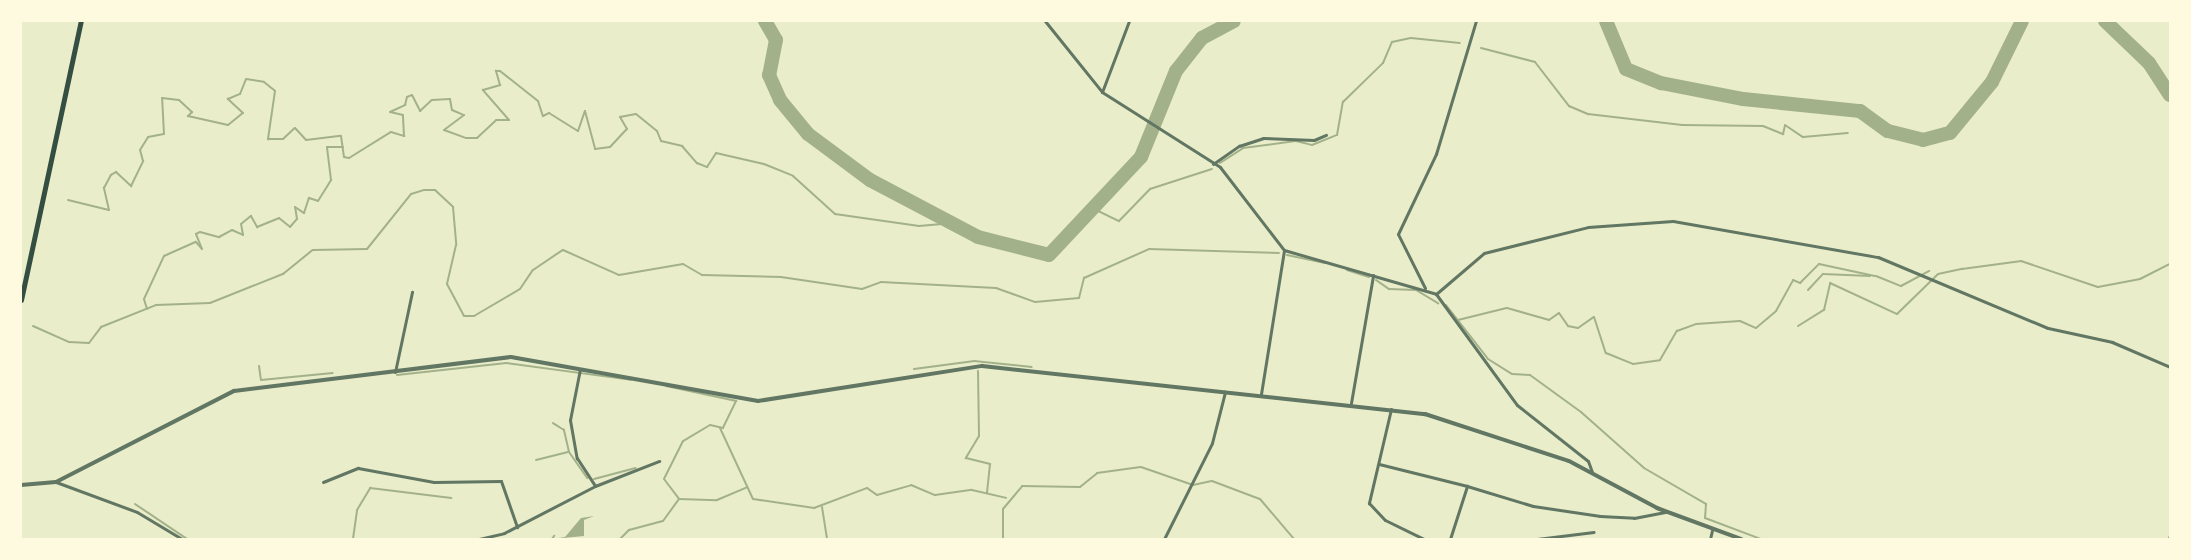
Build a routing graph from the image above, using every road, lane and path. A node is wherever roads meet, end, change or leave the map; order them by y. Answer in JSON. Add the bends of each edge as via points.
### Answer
{"nodes":[{"id":1,"x":81,"y":21,"type":"edge"},
{"id":2,"x":1045,"y":21,"type":"edge"},
{"id":3,"x":1128,"y":21,"type":"edge"},
{"id":4,"x":1476,"y":21,"type":"edge"},
{"id":5,"x":1102,"y":92,"type":"junction"},
{"id":6,"x":1326,"y":135,"type":"dead end"},
{"id":7,"x":1213,"y":164,"type":"junction"},
{"id":8,"x":1284,"y":250,"type":"junction"},
{"id":9,"x":1373,"y":274,"type":"junction"},
{"id":10,"x":1425,"y":288,"type":"junction"},
{"id":11,"x":412,"y":292,"type":"dead end"},
{"id":12,"x":1436,"y":294,"type":"junction"},
{"id":13,"x":21,"y":300,"type":"edge"},
{"id":14,"x":2170,"y":367,"type":"edge"},
{"id":15,"x":580,"y":368,"type":"junction"},
{"id":16,"x":395,"y":372,"type":"junction"},
{"id":17,"x":1226,"y":391,"type":"junction"},
{"id":18,"x":1261,"y":394,"type":"junction"},
{"id":19,"x":1351,"y":403,"type":"junction"},
{"id":20,"x":1391,"y":409,"type":"junction"},
{"id":21,"x":659,"y":461,"type":"dead end"},
{"id":22,"x":1379,"y":464,"type":"junction"},
{"id":23,"x":1593,"y":474,"type":"junction"},
{"id":24,"x":57,"y":482,"type":"junction"},
{"id":25,"x":323,"y":482,"type":"dead end"},
{"id":26,"x":21,"y":485,"type":"edge"},
{"id":27,"x":595,"y":486,"type":"junction"},
{"id":28,"x":1467,"y":486,"type":"junction"},
{"id":29,"x":1667,"y":512,"type":"junction"},
{"id":30,"x":517,"y":527,"type":"junction"},
{"id":31,"x":1712,"y":530,"type":"junction"},
{"id":32,"x":1594,"y":532,"type":"dead end"},
{"id":33,"x":182,"y":539,"type":"edge"},
{"id":34,"x":479,"y":539,"type":"edge"},
{"id":35,"x":1164,"y":539,"type":"edge"},
{"id":36,"x":1424,"y":539,"type":"edge"},
{"id":37,"x":1450,"y":539,"type":"edge"},
{"id":38,"x":1537,"y":539,"type":"edge"},
{"id":39,"x":1710,"y":539,"type":"edge"},
{"id":40,"x":1741,"y":539,"type":"edge"}],
"edges":[{"from":1,"to":13,"type":"highway"},
{"from":2,"to":5,"type":"street"},
{"from":3,"to":5,"type":"street"},
{"from":4,"to":10,"type":"street","via":[[1436,154],[1398,234]]},
{"from":5,"to":7,"type":"street","via":[[1139,120]]},
{"from":6,"to":7,"type":"street","via":[[1314,140],[1263,138],[1239,146]]},
{"from":7,"to":8,"type":"street","via":[[1239,188]]},
{"from":8,"to":9,"type":"street"},
{"from":8,"to":18,"type":"street"},
{"from":9,"to":10,"type":"street"},
{"from":9,"to":19,"type":"street"},
{"from":10,"to":12,"type":"street"},
{"from":11,"to":16,"type":"street"},
{"from":12,"to":14,"type":"street","via":[[1484,253],[1588,227],[1674,221],[1878,257],[2048,328],[2112,342]]},
{"from":12,"to":23,"type":"street","via":[[1517,405],[1588,461]]},
{"from":15,"to":16,"type":"street","via":[[512,357]]},
{"from":15,"to":17,"type":"street","via":[[758,401],[982,366],[1082,381]]},
{"from":15,"to":27,"type":"street","via":[[570,420],[577,458]]},
{"from":16,"to":24,"type":"street","via":[[234,391]]},
{"from":17,"to":18,"type":"street"},
{"from":17,"to":35,"type":"street","via":[[1212,443],[1189,482]]},
{"from":18,"to":19,"type":"street"},
{"from":19,"to":20,"type":"street"},
{"from":20,"to":22,"type":"street"},
{"from":20,"to":23,"type":"street","via":[[1505,436]]},
{"from":21,"to":27,"type":"street"},
{"from":22,"to":28,"type":"street"},
{"from":22,"to":36,"type":"street","via":[[1371,508]]},
{"from":23,"to":29,"type":"street"},
{"from":24,"to":26,"type":"street"},
{"from":24,"to":33,"type":"street","via":[[137,512]]},
{"from":25,"to":30,"type":"street","via":[[358,468],[434,482],[501,481]]},
{"from":27,"to":30,"type":"street"},
{"from":28,"to":29,"type":"street","via":[[1533,506],[1600,516],[1634,518]]},
{"from":28,"to":37,"type":"street"},
{"from":29,"to":31,"type":"street"},
{"from":30,"to":34,"type":"street"},
{"from":31,"to":39,"type":"street"},
{"from":31,"to":40,"type":"street"},
{"from":32,"to":38,"type":"street"}]}
